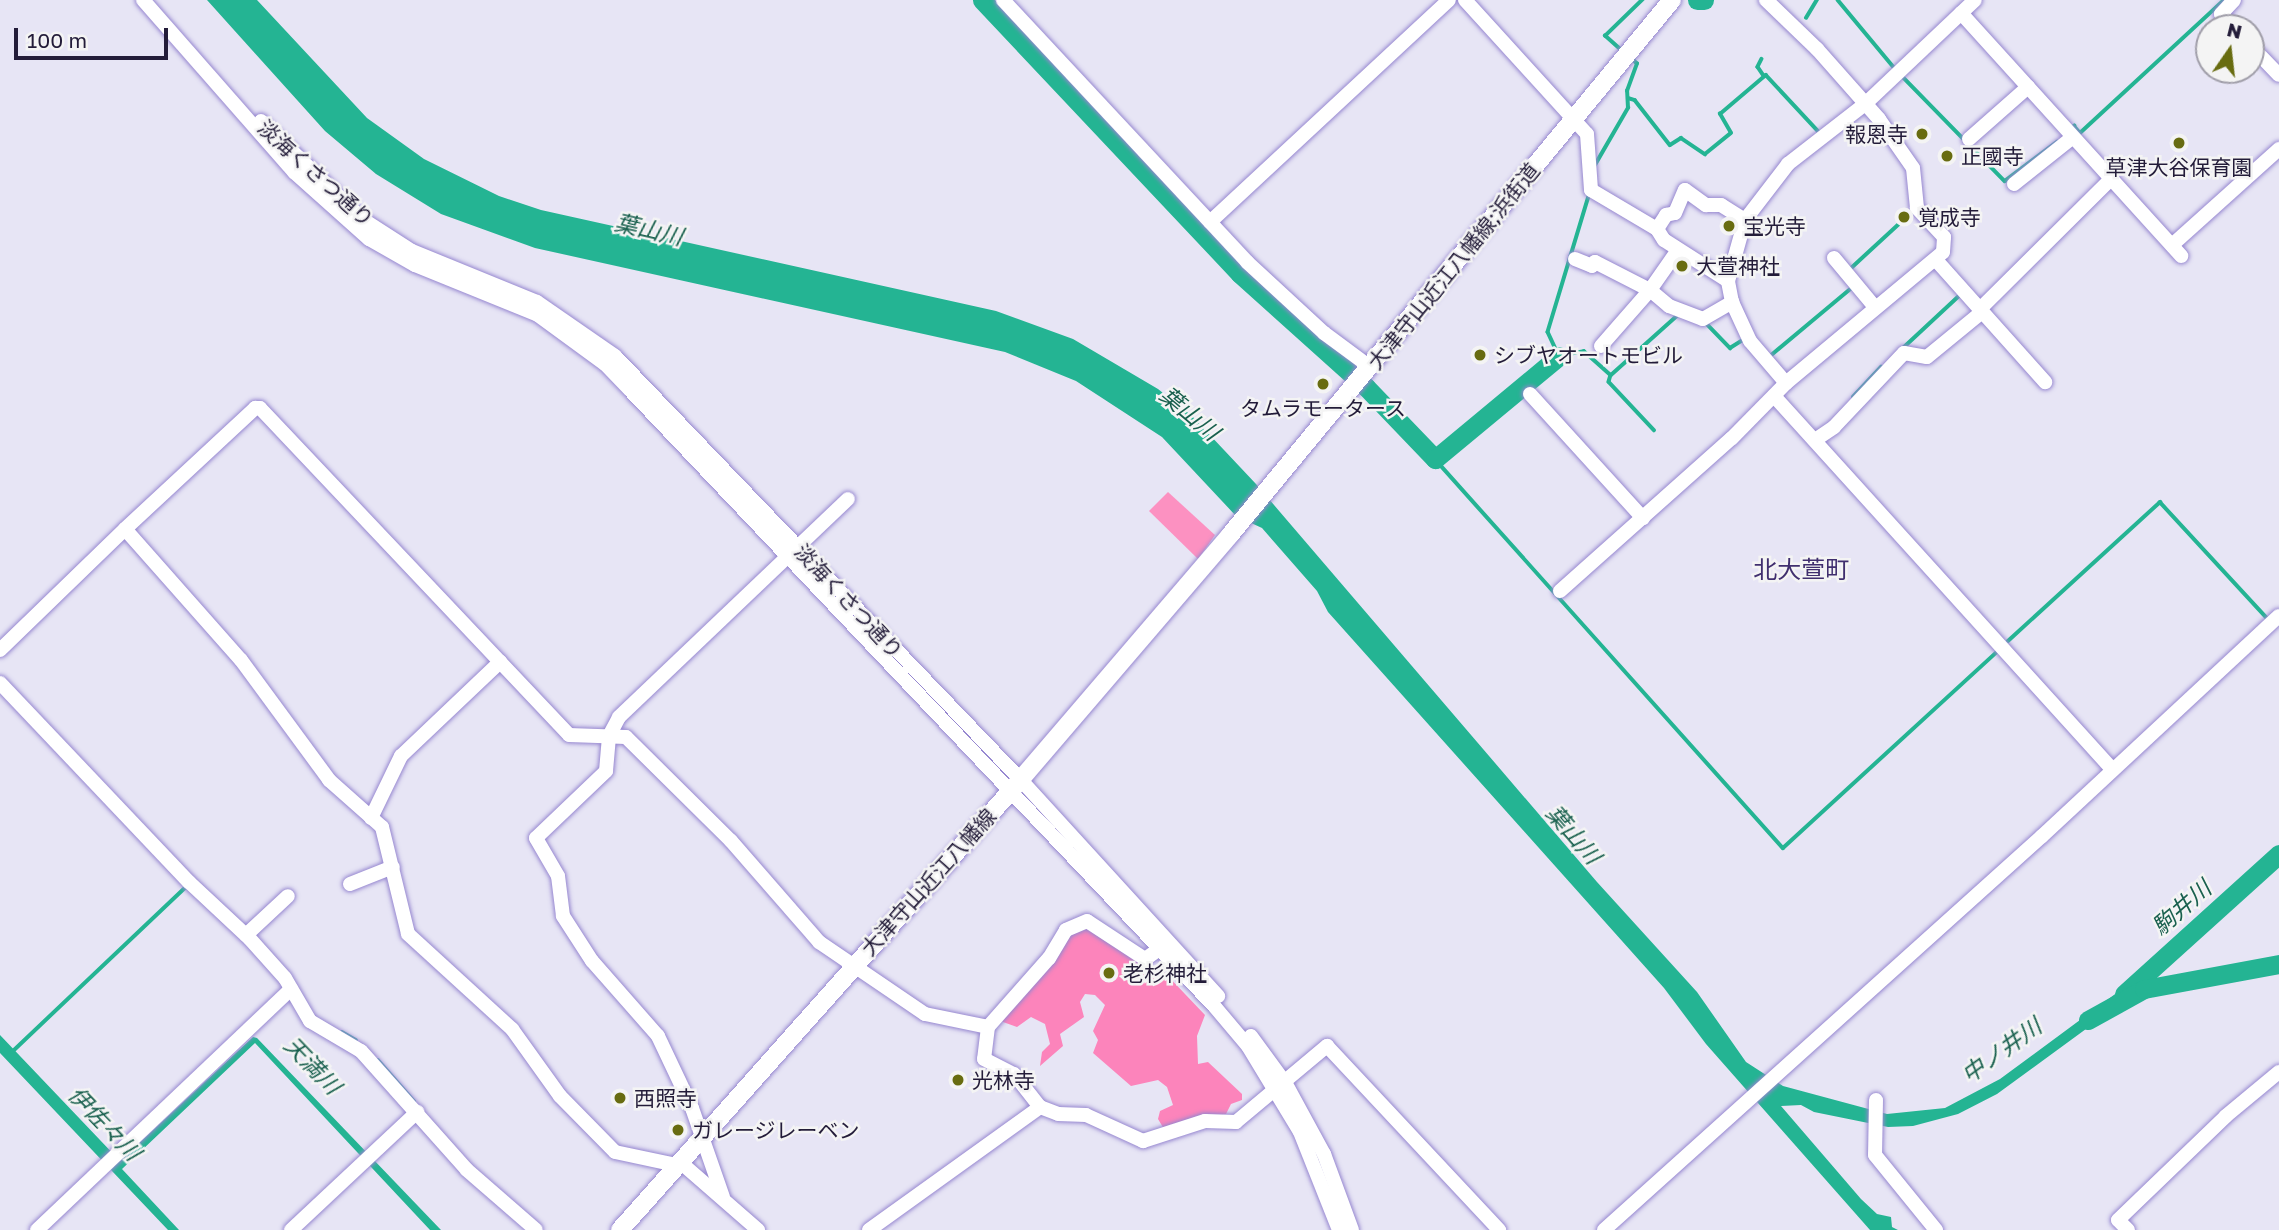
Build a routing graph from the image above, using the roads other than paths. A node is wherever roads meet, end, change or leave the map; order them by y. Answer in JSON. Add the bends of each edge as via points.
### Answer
{"nodes":[{"id":1,"x":142,"y":0,"type":"edge"},
{"id":2,"x":1003,"y":0,"type":"edge"},
{"id":3,"x":1448,"y":0,"type":"edge"},
{"id":4,"x":1672,"y":0,"type":"edge"},
{"id":5,"x":1766,"y":0,"type":"edge"},
{"id":6,"x":1975,"y":0,"type":"edge"},
{"id":7,"x":2234,"y":0,"type":"edge"},
{"id":8,"x":1468,"y":1,"type":"edge"},
{"id":9,"x":1961,"y":13,"type":"junction"},
{"id":10,"x":2221,"y":14,"type":"edge"},
{"id":11,"x":2265,"y":60,"type":"edge"},
{"id":12,"x":2279,"y":75,"type":"edge"},
{"id":13,"x":2028,"y":87,"type":"junction"},
{"id":14,"x":1865,"y":104,"type":"junction"},
{"id":15,"x":1574,"y":118,"type":"junction"},
{"id":16,"x":2073,"y":137,"type":"junction"},
{"id":17,"x":1969,"y":139,"type":"dead end"},
{"id":18,"x":2279,"y":149,"type":"edge"},
{"id":19,"x":2111,"y":179,"type":"junction"},
{"id":20,"x":2014,"y":184,"type":"dead end"},
{"id":21,"x":1745,"y":220,"type":"junction"},
{"id":22,"x":1210,"y":222,"type":"junction"},
{"id":23,"x":1657,"y":229,"type":"junction"},
{"id":24,"x":1678,"y":250,"type":"junction"},
{"id":25,"x":1834,"y":258,"type":"dead end"},
{"id":26,"x":1575,"y":259,"type":"dead end"},
{"id":27,"x":1936,"y":260,"type":"junction"},
{"id":28,"x":1728,"y":281,"type":"junction"},
{"id":29,"x":1650,"y":290,"type":"junction"},
{"id":30,"x":1732,"y":302,"type":"junction"},
{"id":31,"x":1874,"y":306,"type":"junction"},
{"id":32,"x":1981,"y":310,"type":"junction"},
{"id":33,"x":1601,"y":346,"type":"dead end"},
{"id":34,"x":1362,"y":376,"type":"junction"},
{"id":35,"x":2045,"y":382,"type":"dead end"},
{"id":36,"x":1786,"y":383,"type":"junction"},
{"id":37,"x":1530,"y":394,"type":"dead end"},
{"id":38,"x":1776,"y":399,"type":"junction"},
{"id":39,"x":1815,"y":440,"type":"junction"},
{"id":40,"x":848,"y":499,"type":"dead end"},
{"id":41,"x":1643,"y":517,"type":"junction"},
{"id":42,"x":124,"y":529,"type":"junction"},
{"id":43,"x":1233,"y":531,"type":"joint"},
{"id":44,"x":793,"y":551,"type":"junction"},
{"id":45,"x":1560,"y":591,"type":"dead end"},
{"id":46,"x":2279,"y":615,"type":"edge"},
{"id":47,"x":0,"y":650,"type":"edge"},
{"id":48,"x":500,"y":662,"type":"junction"},
{"id":49,"x":0,"y":683,"type":"edge"},
{"id":50,"x":602,"y":736,"type":"junction"},
{"id":51,"x":2112,"y":769,"type":"junction"},
{"id":52,"x":1015,"y":786,"type":"junction"},
{"id":53,"x":371,"y":818,"type":"junction"},
{"id":54,"x":393,"y":867,"type":"junction"},
{"id":55,"x":350,"y":884,"type":"dead end"},
{"id":56,"x":288,"y":896,"type":"dead end"},
{"id":57,"x":246,"y":935,"type":"junction"},
{"id":58,"x":1165,"y":944,"type":"junction"},
{"id":59,"x":853,"y":966,"type":"junction"},
{"id":60,"x":291,"y":989,"type":"junction"},
{"id":61,"x":988,"y":1027,"type":"junction"},
{"id":62,"x":2279,"y":1072,"type":"edge"},
{"id":63,"x":1281,"y":1088,"type":"junction"},
{"id":64,"x":1876,"y":1100,"type":"dead end"},
{"id":65,"x":1040,"y":1107,"type":"junction"},
{"id":66,"x":416,"y":1112,"type":"junction"},
{"id":67,"x":702,"y":1134,"type":"junction"},
{"id":68,"x":678,"y":1163,"type":"junction"},
{"id":69,"x":723,"y":1197,"type":"junction"},
{"id":70,"x":37,"y":1230,"type":"edge"},
{"id":71,"x":291,"y":1230,"type":"edge"},
{"id":72,"x":536,"y":1230,"type":"edge"},
{"id":73,"x":620,"y":1230,"type":"edge"},
{"id":74,"x":758,"y":1230,"type":"edge"},
{"id":75,"x":869,"y":1230,"type":"edge"},
{"id":76,"x":1339,"y":1230,"type":"edge"},
{"id":77,"x":1352,"y":1230,"type":"edge"},
{"id":78,"x":1499,"y":1230,"type":"edge"},
{"id":79,"x":1604,"y":1230,"type":"edge"},
{"id":80,"x":1936,"y":1230,"type":"edge"},
{"id":81,"x":2128,"y":1230,"type":"edge"}],
"edges":[{"from":1,"to":44,"type":"street","name":"淡海くさつ通り","via":[[227,93],[362,219],[412,251],[537,302],[615,356]]},
{"from":2,"to":22,"type":"street"},
{"from":3,"to":22,"type":"street"},
{"from":4,"to":15,"type":"main road","name":"大津守山近江八幡線;浜街道"},
{"from":5,"to":14,"type":"street"},
{"from":6,"to":9,"type":"street"},
{"from":7,"to":10,"type":"street"},
{"from":8,"to":15,"type":"street"},
{"from":9,"to":13,"type":"street"},
{"from":9,"to":14,"type":"street"},
{"from":11,"to":12,"type":"street"},
{"from":13,"to":16,"type":"street"},
{"from":13,"to":17,"type":"street"},
{"from":14,"to":21,"type":"street","via":[[1788,164]]},
{"from":14,"to":27,"type":"street","via":[[1913,168],[1917,208],[1946,241]]},
{"from":15,"to":23,"type":"street","via":[[1587,134],[1591,190]]},
{"from":15,"to":34,"type":"main road","name":"大津守山近江八幡線;浜街道"},
{"from":16,"to":19,"type":"street"},
{"from":16,"to":20,"type":"street"},
{"from":18,"to":19,"type":"street","via":[[2176,250]]},
{"from":19,"to":32,"type":"street"},
{"from":21,"to":23,"type":"street","via":[[1721,205],[1706,205],[1685,190],[1675,213],[1666,215]]},
{"from":21,"to":28,"type":"street"},
{"from":22,"to":34,"type":"street"},
{"from":23,"to":24,"type":"street"},
{"from":24,"to":28,"type":"street"},
{"from":24,"to":29,"type":"street"},
{"from":25,"to":31,"type":"street"},
{"from":26,"to":29,"type":"street","via":[[1592,266],[1595,262]]},
{"from":27,"to":31,"type":"street"},
{"from":27,"to":32,"type":"street"},
{"from":28,"to":30,"type":"street"},
{"from":29,"to":30,"type":"street","via":[[1669,306],[1703,319]]},
{"from":29,"to":33,"type":"street"},
{"from":30,"to":36,"type":"street","via":[[1751,341]]},
{"from":31,"to":36,"type":"street"},
{"from":32,"to":35,"type":"street"},
{"from":32,"to":39,"type":"street","via":[[1927,357],[1904,353],[1834,427]]},
{"from":34,"to":43,"type":"main road","name":"大津守山近江八幡線;浜街道"},
{"from":36,"to":38,"type":"street"},
{"from":37,"to":41,"type":"street"},
{"from":38,"to":39,"type":"street"},
{"from":38,"to":41,"type":"street"},
{"from":39,"to":51,"type":"street"},
{"from":40,"to":44,"type":"street"},
{"from":41,"to":45,"type":"street"},
{"from":42,"to":47,"type":"street"},
{"from":42,"to":48,"type":"street","via":[[260,408]]},
{"from":42,"to":53,"type":"street","via":[[241,660],[329,780]]},
{"from":43,"to":52,"type":"main road","name":"大津守山近江八幡線"},
{"from":44,"to":50,"type":"street"},
{"from":44,"to":52,"type":"street","name":"淡海くさつ通り"},
{"from":46,"to":51,"type":"street"},
{"from":48,"to":50,"type":"street","via":[[569,736]]},
{"from":48,"to":53,"type":"street","via":[[401,756]]},
{"from":49,"to":57,"type":"street","via":[[189,882]]},
{"from":50,"to":59,"type":"street","via":[[626,737],[730,841],[819,942]]},
{"from":50,"to":67,"type":"street","via":[[606,771],[536,838],[558,876],[563,916],[599,970],[658,1036]]},
{"from":51,"to":79,"type":"street"},
{"from":52,"to":58,"type":"street","name":"淡海くさつ通り"},
{"from":52,"to":59,"type":"main road","name":"大津守山近江八幡線"},
{"from":53,"to":54,"type":"street","via":[[382,827]]},
{"from":54,"to":55,"type":"street"},
{"from":54,"to":68,"type":"street","via":[[408,934],[512,1029],[551,1087],[590,1130],[615,1152]]},
{"from":56,"to":57,"type":"street"},
{"from":57,"to":60,"type":"street"},
{"from":58,"to":61,"type":"street","via":[[1145,960],[1087,921],[1066,930],[1049,958]]},
{"from":58,"to":63,"type":"street","name":"淡海くさつ通り","via":[[1251,1036]]},
{"from":59,"to":61,"type":"street","via":[[925,1014]]},
{"from":59,"to":67,"type":"main road","name":"大津守山近江八幡線"},
{"from":60,"to":66,"type":"street","via":[[310,1021],[361,1051]]},
{"from":60,"to":70,"type":"street"},
{"from":61,"to":65,"type":"street","via":[[984,1059],[1014,1074]]},
{"from":62,"to":81,"type":"street","via":[[2118,1220]]},
{"from":63,"to":65,"type":"street","via":[[1236,1122],[1205,1121],[1143,1141],[1127,1138],[1086,1115],[1058,1114]]},
{"from":63,"to":76,"type":"street","name":"淡海くさつ通り"},
{"from":63,"to":77,"type":"street","name":"淡海くさつ通り","via":[[1324,1154]]},
{"from":63,"to":78,"type":"street","via":[[1327,1046]]},
{"from":64,"to":80,"type":"street","via":[[1875,1155]]},
{"from":65,"to":75,"type":"street"},
{"from":66,"to":71,"type":"street"},
{"from":66,"to":72,"type":"street","via":[[467,1170]]},
{"from":67,"to":68,"type":"main road","name":"大津守山近江八幡線"},
{"from":67,"to":69,"type":"street"},
{"from":68,"to":69,"type":"street"},
{"from":68,"to":73,"type":"main road","name":"大津守山近江八幡線"},
{"from":69,"to":74,"type":"street"}]}
